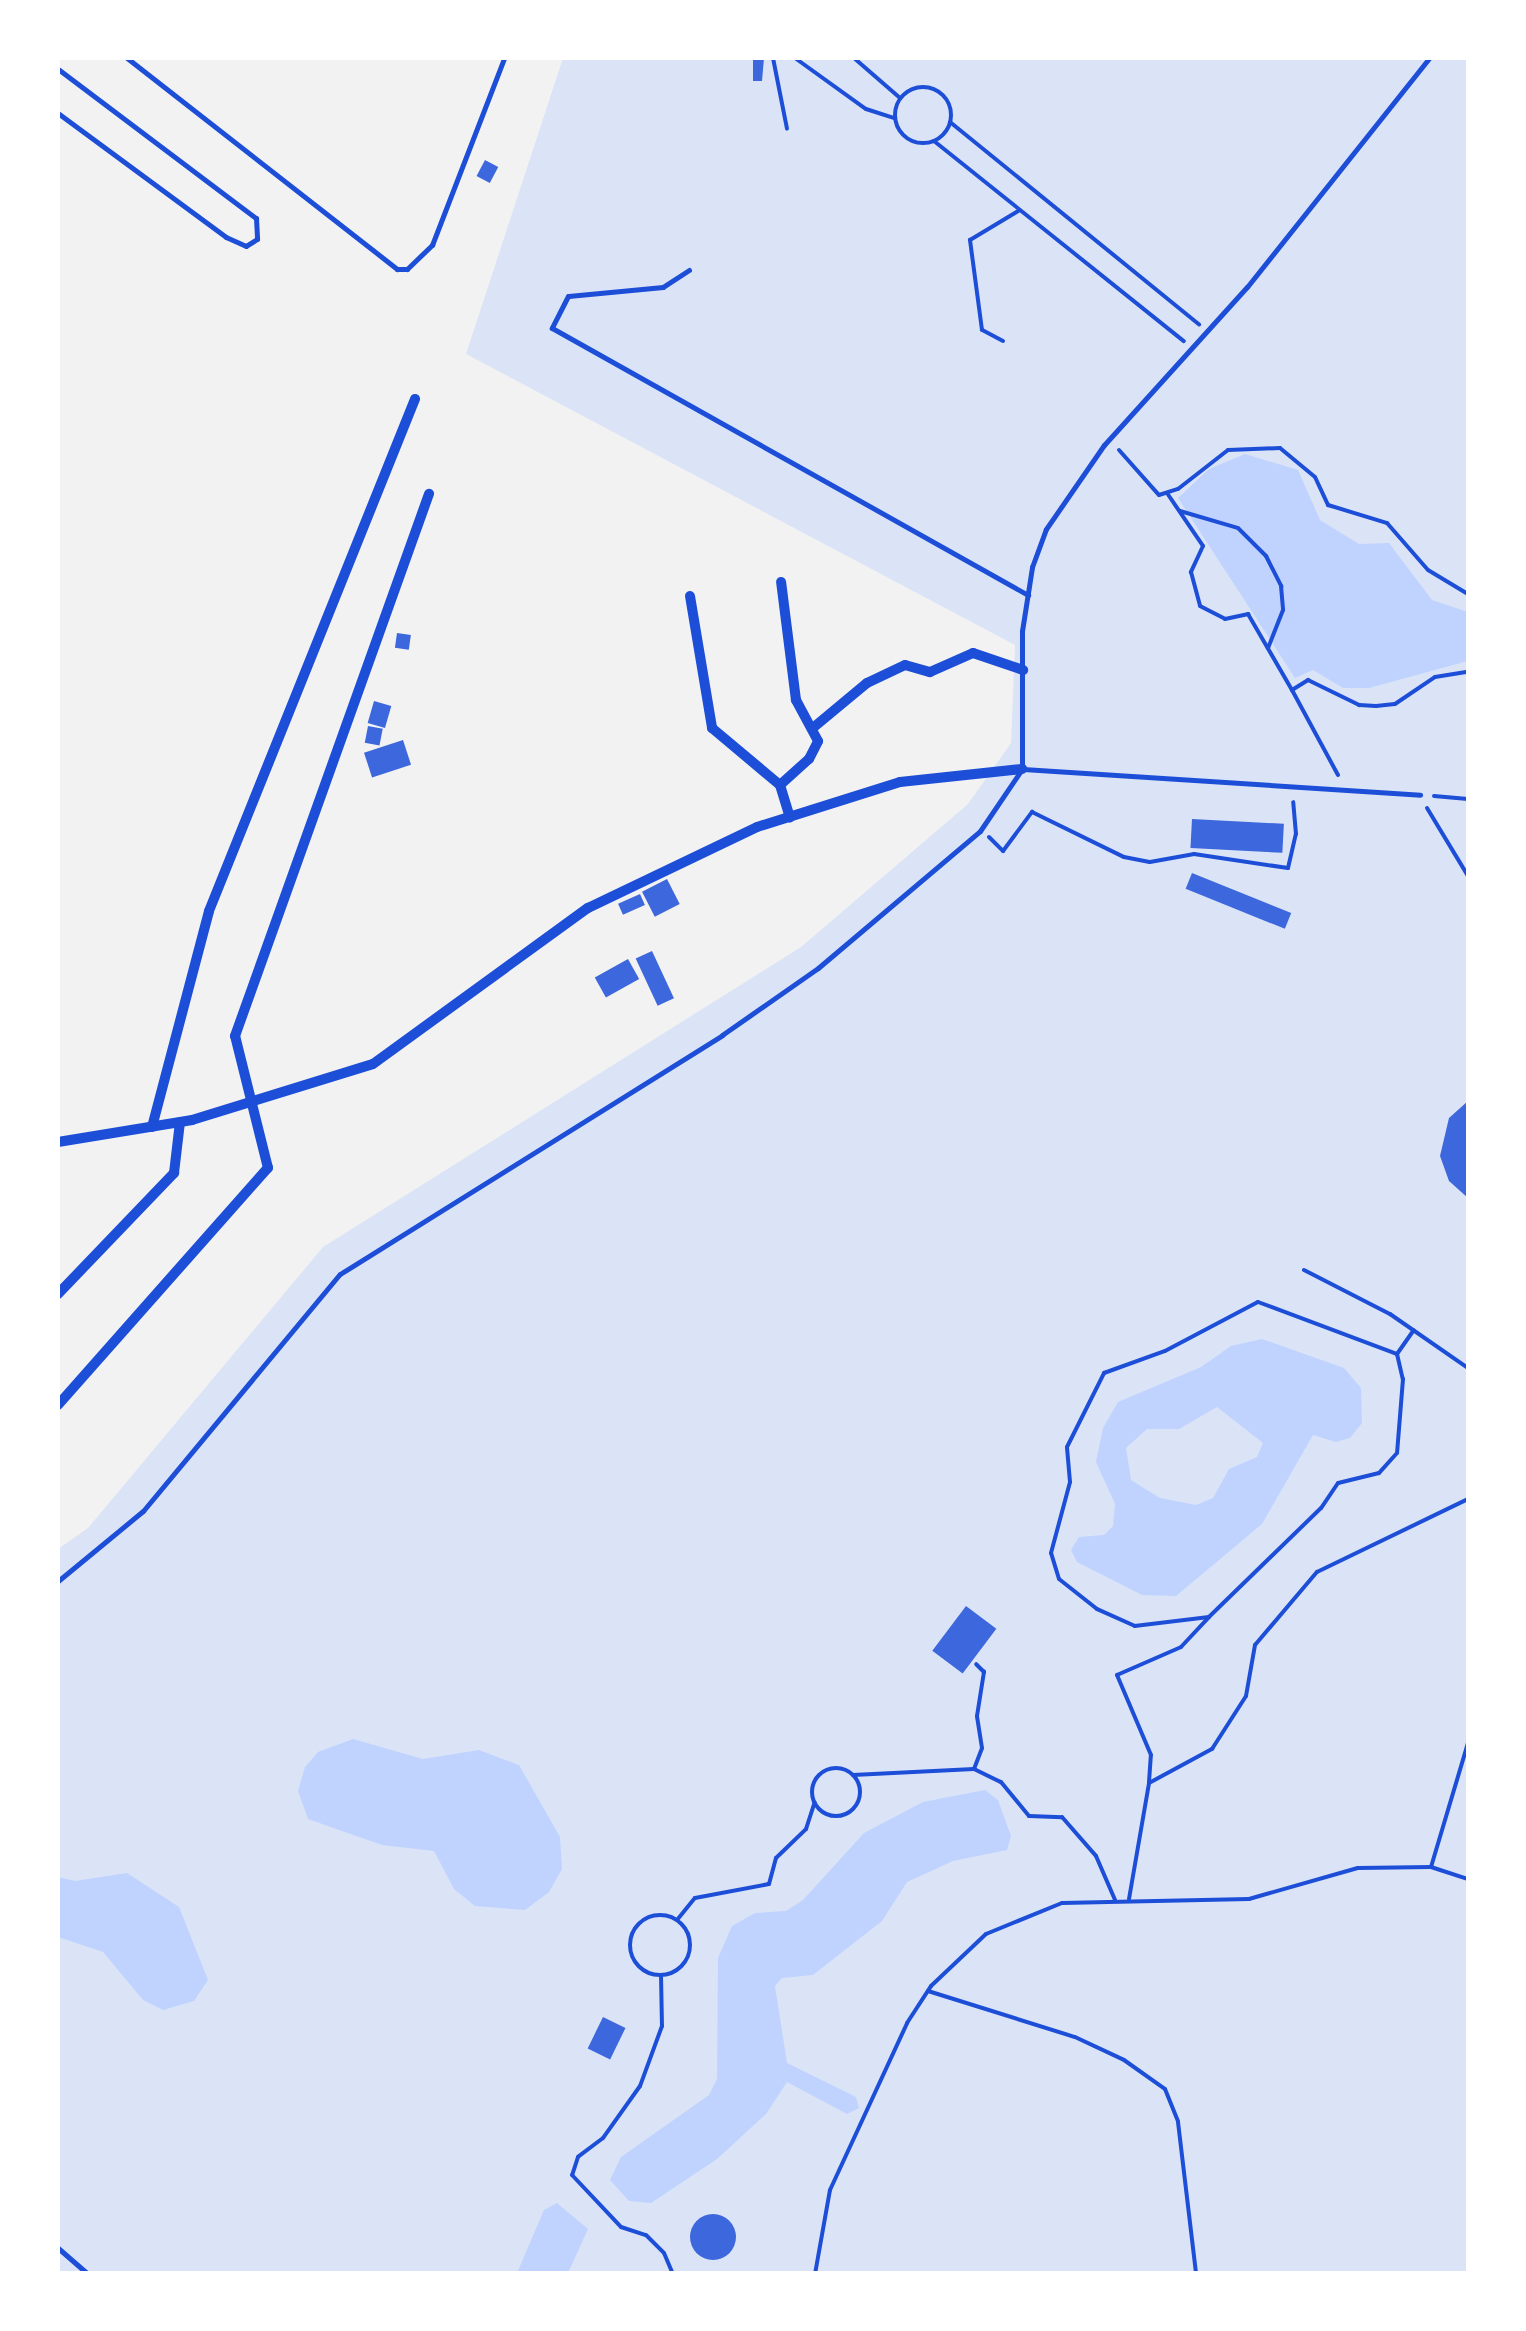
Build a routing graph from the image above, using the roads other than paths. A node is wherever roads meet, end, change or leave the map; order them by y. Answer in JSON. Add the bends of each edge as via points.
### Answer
{"nodes":[{"id":1,"x":127,"y":58,"type":"edge"},
{"id":2,"x":504,"y":58,"type":"edge"},
{"id":3,"x":1428,"y":58,"type":"edge"},
{"id":4,"x":58,"y":69,"type":"edge"},
{"id":5,"x":58,"y":113,"type":"edge"},
{"id":6,"x":689,"y":270,"type":"dead end"},
{"id":7,"x":415,"y":398,"type":"dead end"},
{"id":8,"x":430,"y":494,"type":"dead end"},
{"id":9,"x":781,"y":582,"type":"dead end"},
{"id":10,"x":1028,"y":595,"type":"junction"},
{"id":11,"x":690,"y":596,"type":"dead end"},
{"id":12,"x":1023,"y":670,"type":"junction"},
{"id":13,"x":814,"y":727,"type":"junction"},
{"id":14,"x":1022,"y":769,"type":"junction"},
{"id":15,"x":780,"y":785,"type":"junction"},
{"id":16,"x":1420,"y":795,"type":"road end"},
{"id":17,"x":790,"y":817,"type":"junction"},
{"id":18,"x":252,"y":1104,"type":"junction"},
{"id":19,"x":186,"y":1121,"type":"junction"},
{"id":20,"x":152,"y":1126,"type":"junction"},
{"id":21,"x":58,"y":1142,"type":"edge"},
{"id":22,"x":58,"y":1294,"type":"edge"},
{"id":23,"x":58,"y":1404,"type":"edge"},
{"id":24,"x":58,"y":1581,"type":"edge"},
{"id":25,"x":58,"y":2248,"type":"edge"},
{"id":26,"x":88,"y":2274,"type":"edge"}],
"edges":[{"from":1,"to":2,"type":"lane","via":[[398,269],[432,245]]},
{"from":3,"to":10,"type":"lane","via":[[1192,348],[1108,440],[1046,529]]},
{"from":4,"to":5,"type":"lane","via":[[256,218],[257,239],[246,246],[226,237]]},
{"from":6,"to":10,"type":"lane","via":[[663,287],[568,296],[554,332]]},
{"from":7,"to":20,"type":"street","via":[[209,911]]},
{"from":8,"to":18,"type":"street","via":[[235,1036]]},
{"from":9,"to":13,"type":"street","via":[[796,700]]},
{"from":10,"to":12,"type":"lane"},
{"from":11,"to":15,"type":"street","via":[[712,728]]},
{"from":12,"to":13,"type":"street","via":[[973,654],[930,672],[905,666],[867,683]]},
{"from":12,"to":14,"type":"lane"},
{"from":13,"to":15,"type":"street","via":[[815,752]]},
{"from":14,"to":16,"type":"lane"},
{"from":14,"to":17,"type":"street","via":[[900,782]]},
{"from":14,"to":24,"type":"lane","via":[[981,830],[818,968],[340,1274],[143,1511]]},
{"from":15,"to":17,"type":"street"},
{"from":17,"to":18,"type":"street","via":[[588,908],[385,1058]]},
{"from":18,"to":19,"type":"street"},
{"from":18,"to":23,"type":"street","via":[[268,1168]]},
{"from":19,"to":20,"type":"street"},
{"from":19,"to":22,"type":"street","via":[[174,1173]]},
{"from":20,"to":21,"type":"street"},
{"from":25,"to":26,"type":"lane"}]}
